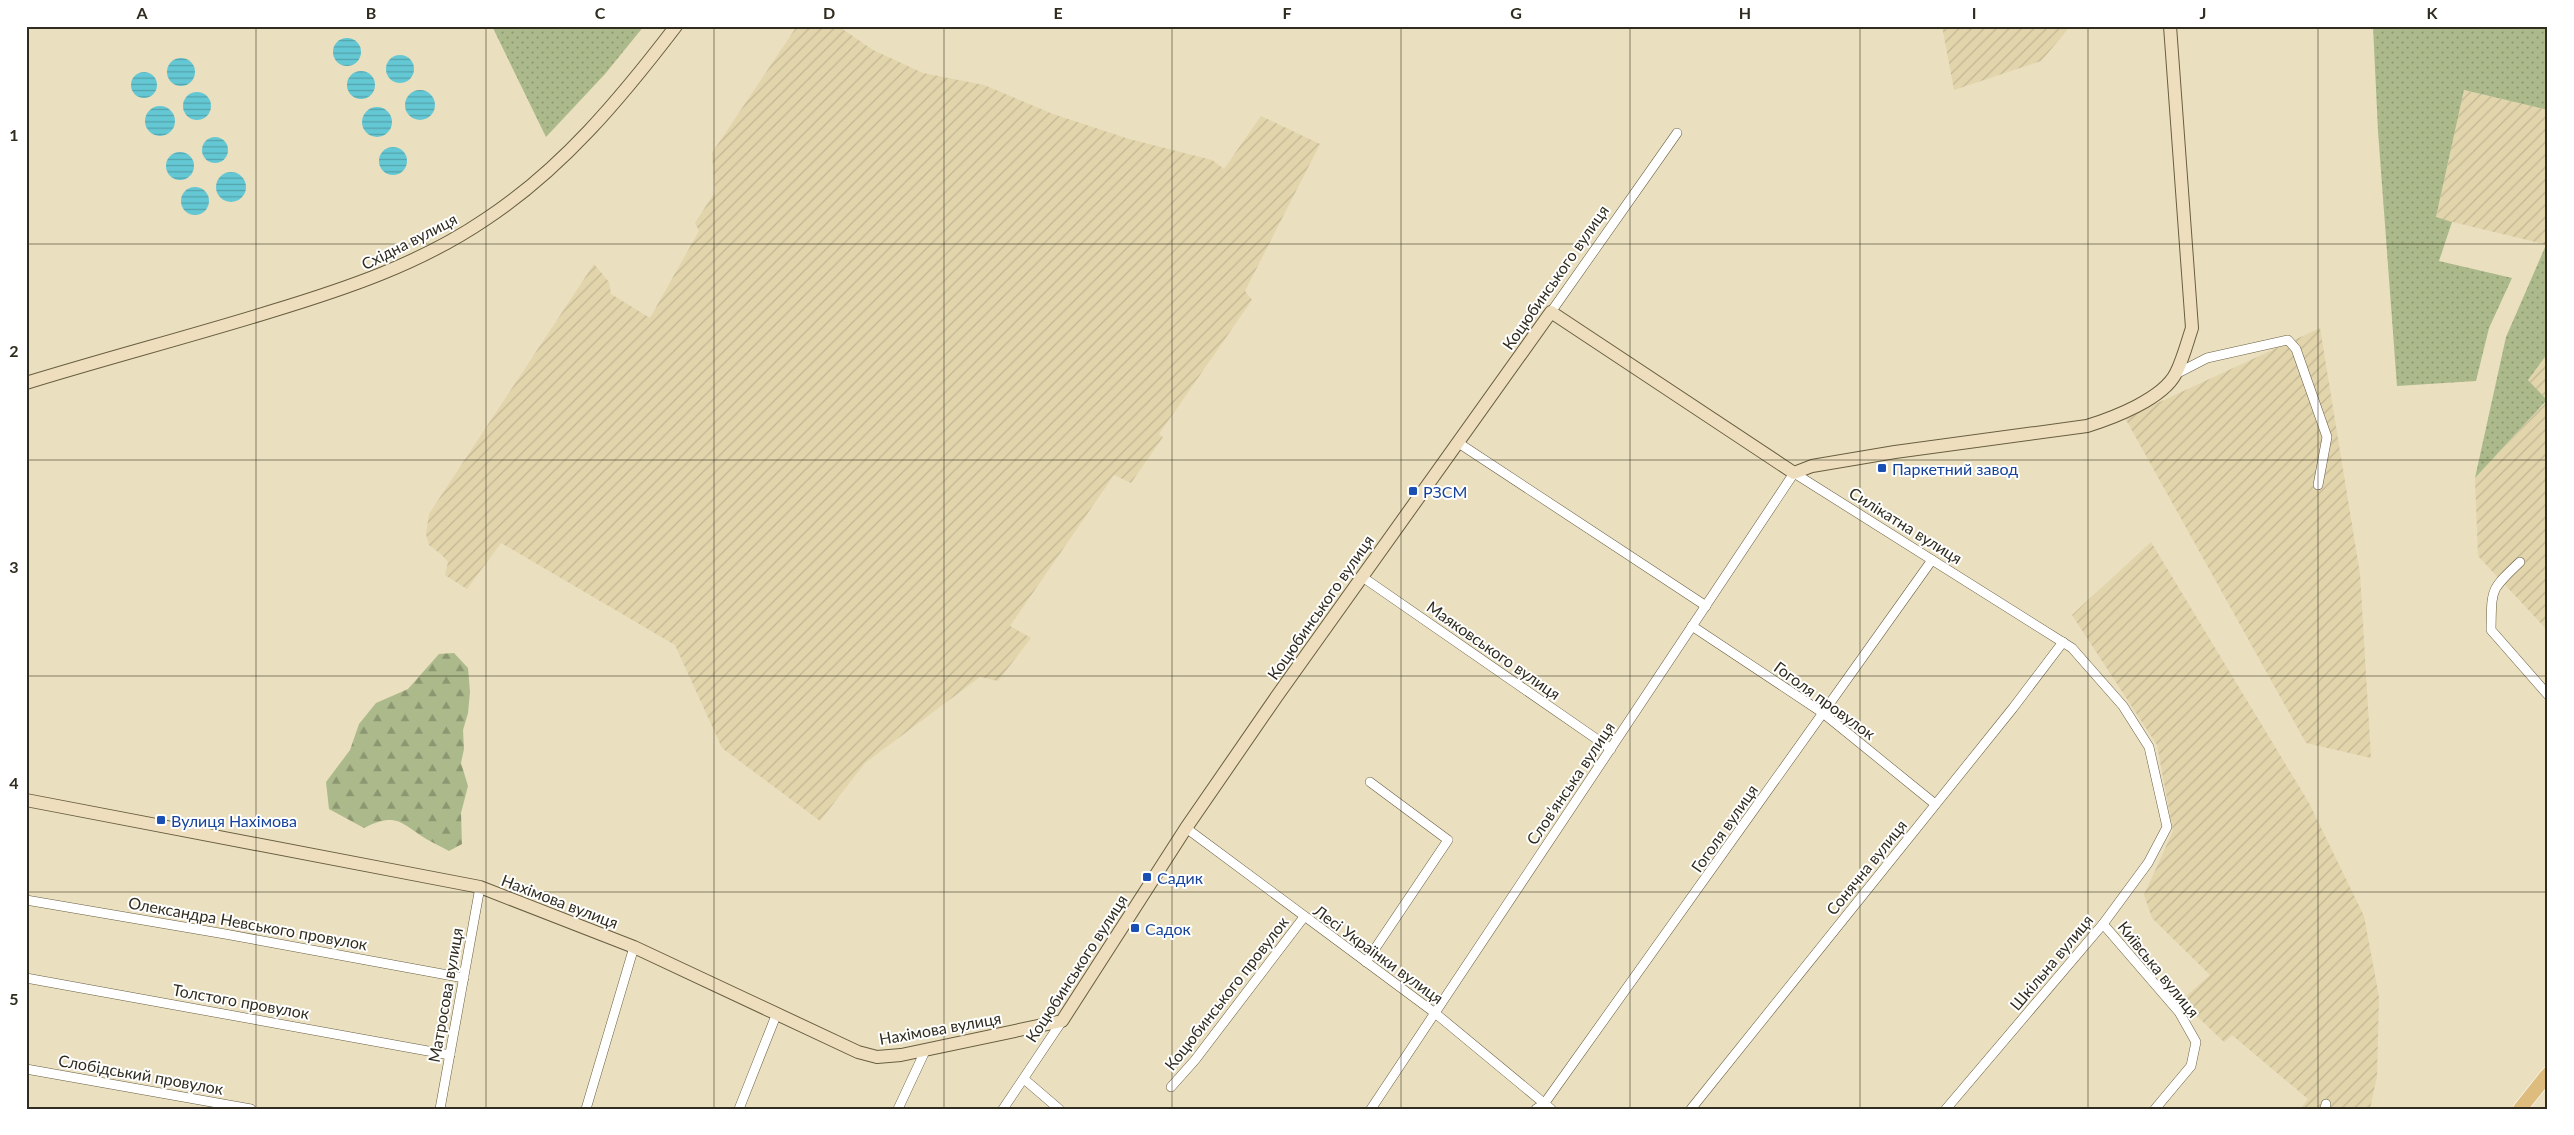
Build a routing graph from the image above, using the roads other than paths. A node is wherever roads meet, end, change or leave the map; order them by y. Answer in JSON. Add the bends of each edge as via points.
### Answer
{"nodes":[{"id":1,"x":676,"y":26,"type":"edge"},
{"id":2,"x":2170,"y":26,"type":"edge"},
{"id":3,"x":1677,"y":132,"type":"dead end"},
{"id":4,"x":1551,"y":312,"type":"junction"},
{"id":5,"x":2176,"y":374,"type":"junction"},
{"id":6,"x":26,"y":383,"type":"edge"},
{"id":7,"x":1457,"y":442,"type":"junction"},
{"id":8,"x":1794,"y":473,"type":"junction"},
{"id":9,"x":2318,"y":485,"type":"dead end"},
{"id":10,"x":1932,"y":560,"type":"junction"},
{"id":11,"x":2520,"y":562,"type":"dead end"},
{"id":12,"x":1361,"y":576,"type":"junction"},
{"id":13,"x":1706,"y":606,"type":"junction"},
{"id":14,"x":1692,"y":626,"type":"junction"},
{"id":15,"x":2063,"y":642,"type":"junction"},
{"id":16,"x":2548,"y":695,"type":"edge"},
{"id":17,"x":1823,"y":713,"type":"junction"},
{"id":18,"x":1611,"y":748,"type":"junction"},
{"id":19,"x":1370,"y":782,"type":"dead end"},
{"id":20,"x":26,"y":800,"type":"edge"},
{"id":21,"x":1935,"y":804,"type":"junction"},
{"id":22,"x":2167,"y":827,"type":"joint"},
{"id":23,"x":1186,"y":828,"type":"junction"},
{"id":24,"x":480,"y":887,"type":"junction"},
{"id":25,"x":26,"y":900,"type":"edge"},
{"id":26,"x":1304,"y":917,"type":"junction"},
{"id":27,"x":2103,"y":924,"type":"junction"},
{"id":28,"x":634,"y":947,"type":"junction"},
{"id":29,"x":1366,"y":962,"type":"junction"},
{"id":30,"x":26,"y":978,"type":"edge"},
{"id":31,"x":464,"y":978,"type":"junction"},
{"id":32,"x":777,"y":1013,"type":"junction"},
{"id":33,"x":1435,"y":1013,"type":"junction"},
{"id":34,"x":1062,"y":1021,"type":"junction"},
{"id":35,"x":926,"y":1049,"type":"junction"},
{"id":36,"x":450,"y":1055,"type":"junction"},
{"id":37,"x":26,"y":1068,"type":"edge"},
{"id":38,"x":2548,"y":1074,"type":"edge"},
{"id":39,"x":1024,"y":1079,"type":"junction"},
{"id":40,"x":1171,"y":1086,"type":"dead end"},
{"id":41,"x":1548,"y":1106,"type":"edge"},
{"id":42,"x":251,"y":1109,"type":"edge"},
{"id":43,"x":440,"y":1109,"type":"edge"},
{"id":44,"x":586,"y":1109,"type":"edge"},
{"id":45,"x":739,"y":1109,"type":"edge"},
{"id":46,"x":898,"y":1109,"type":"edge"},
{"id":47,"x":1003,"y":1109,"type":"edge"},
{"id":48,"x":1059,"y":1109,"type":"edge"},
{"id":49,"x":1372,"y":1109,"type":"edge"},
{"id":50,"x":1536,"y":1109,"type":"edge"},
{"id":51,"x":1691,"y":1109,"type":"edge"},
{"id":52,"x":1946,"y":1109,"type":"edge"},
{"id":53,"x":2155,"y":1109,"type":"edge"},
{"id":54,"x":2520,"y":1109,"type":"edge"}],
"edges":[{"from":1,"to":6,"type":"street","name":"Східна вулиця","via":[[623,94],[583,137],[486,220],[400,267],[334,292]]},
{"from":2,"to":5,"type":"street","via":[[2192,328]]},
{"from":3,"to":4,"type":"street","name":"Коцюбинського вулиця"},
{"from":4,"to":7,"type":"street","name":"Коцюбинського вулиця"},
{"from":4,"to":8,"type":"street","name":"Силікатна вулиця"},
{"from":5,"to":8,"type":"street","via":[[2158,393],[2114,417],[2087,426],[1895,452],[1812,466]]},
{"from":5,"to":9,"type":"street","via":[[2207,358],[2288,340],[2296,349],[2327,438]]},
{"from":7,"to":12,"type":"street","name":"Коцюбинського вулиця"},
{"from":7,"to":13,"type":"street"},
{"from":8,"to":10,"type":"street","name":"Силікатна вулиця"},
{"from":8,"to":13,"type":"street","name":"Слов’янська вулиця"},
{"from":10,"to":15,"type":"street","name":"Силікатна вулиця"},
{"from":10,"to":17,"type":"street","name":"Гоголя вулиця"},
{"from":11,"to":16,"type":"street","via":[[2496,584],[2492,596],[2491,630]]},
{"from":12,"to":18,"type":"street","name":"Маяковського вулиця"},
{"from":12,"to":23,"type":"street","name":"Коцюбинського вулиця"},
{"from":13,"to":14,"type":"street","name":"Слов’янська вулиця"},
{"from":14,"to":17,"type":"street","name":"Гоголя провулок"},
{"from":14,"to":18,"type":"street","name":"Слов’янська вулиця"},
{"from":15,"to":21,"type":"street","name":"Сонячна вулиця"},
{"from":15,"to":22,"type":"street","name":"Силікатна вулиця","via":[[2123,706],[2149,747]]},
{"from":17,"to":21,"type":"street","name":"Гоголя провулок"},
{"from":17,"to":41,"type":"street","name":"Гоголя вулиця"},
{"from":18,"to":33,"type":"street","name":"Слов’янська вулиця"},
{"from":19,"to":29,"type":"street","via":[[1448,840]]},
{"from":20,"to":24,"type":"street","name":"Нахімова вулиця"},
{"from":21,"to":51,"type":"street","name":"Сонячна вулиця"},
{"from":22,"to":27,"type":"street","name":"Шкільна вулиця","via":[[2148,863]]},
{"from":23,"to":26,"type":"street","name":"Лесі Українки вулиця"},
{"from":23,"to":34,"type":"street","name":"Коцюбинського вулиця"},
{"from":24,"to":28,"type":"street","name":"Нахімова вулиця"},
{"from":24,"to":31,"type":"street","name":"Матросова вулиця"},
{"from":25,"to":31,"type":"street","name":"Олександра Невського провулок"},
{"from":26,"to":29,"type":"street","name":"Лесі Українки вулиця"},
{"from":26,"to":40,"type":"street","name":"Коцюбинського провулок","via":[[1195,1060]]},
{"from":27,"to":52,"type":"street","name":"Шкільна вулиця"},
{"from":27,"to":53,"type":"street","name":"Київська вулиця","via":[[2179,1012],[2196,1042],[2191,1066]]},
{"from":28,"to":32,"type":"street","name":"Нахімова вулиця"},
{"from":28,"to":44,"type":"street"},
{"from":29,"to":33,"type":"street","name":"Лесі Українки вулиця"},
{"from":30,"to":36,"type":"street","name":"Толстого провулок"},
{"from":31,"to":36,"type":"street","name":"Матросова вулиця"},
{"from":32,"to":35,"type":"street","name":"Нахімова вулиця","via":[[858,1052],[877,1057]]},
{"from":32,"to":45,"type":"street"},
{"from":33,"to":41,"type":"street","name":"Лесі Українки вулиця"},
{"from":33,"to":49,"type":"street","name":"Слов’янська вулиця"},
{"from":34,"to":35,"type":"street","name":"Нахімова вулиця"},
{"from":34,"to":39,"type":"street","name":"Коцюбинського вулиця"},
{"from":35,"to":46,"type":"street"},
{"from":36,"to":43,"type":"street","name":"Матросова вулиця"},
{"from":37,"to":42,"type":"street","name":"Слобідський провулок"},
{"from":38,"to":54,"type":"main road"},
{"from":39,"to":47,"type":"street","name":"Коцюбинського вулиця"},
{"from":39,"to":48,"type":"street"},
{"from":41,"to":50,"type":"street","name":"Гоголя вулиця"}]}
